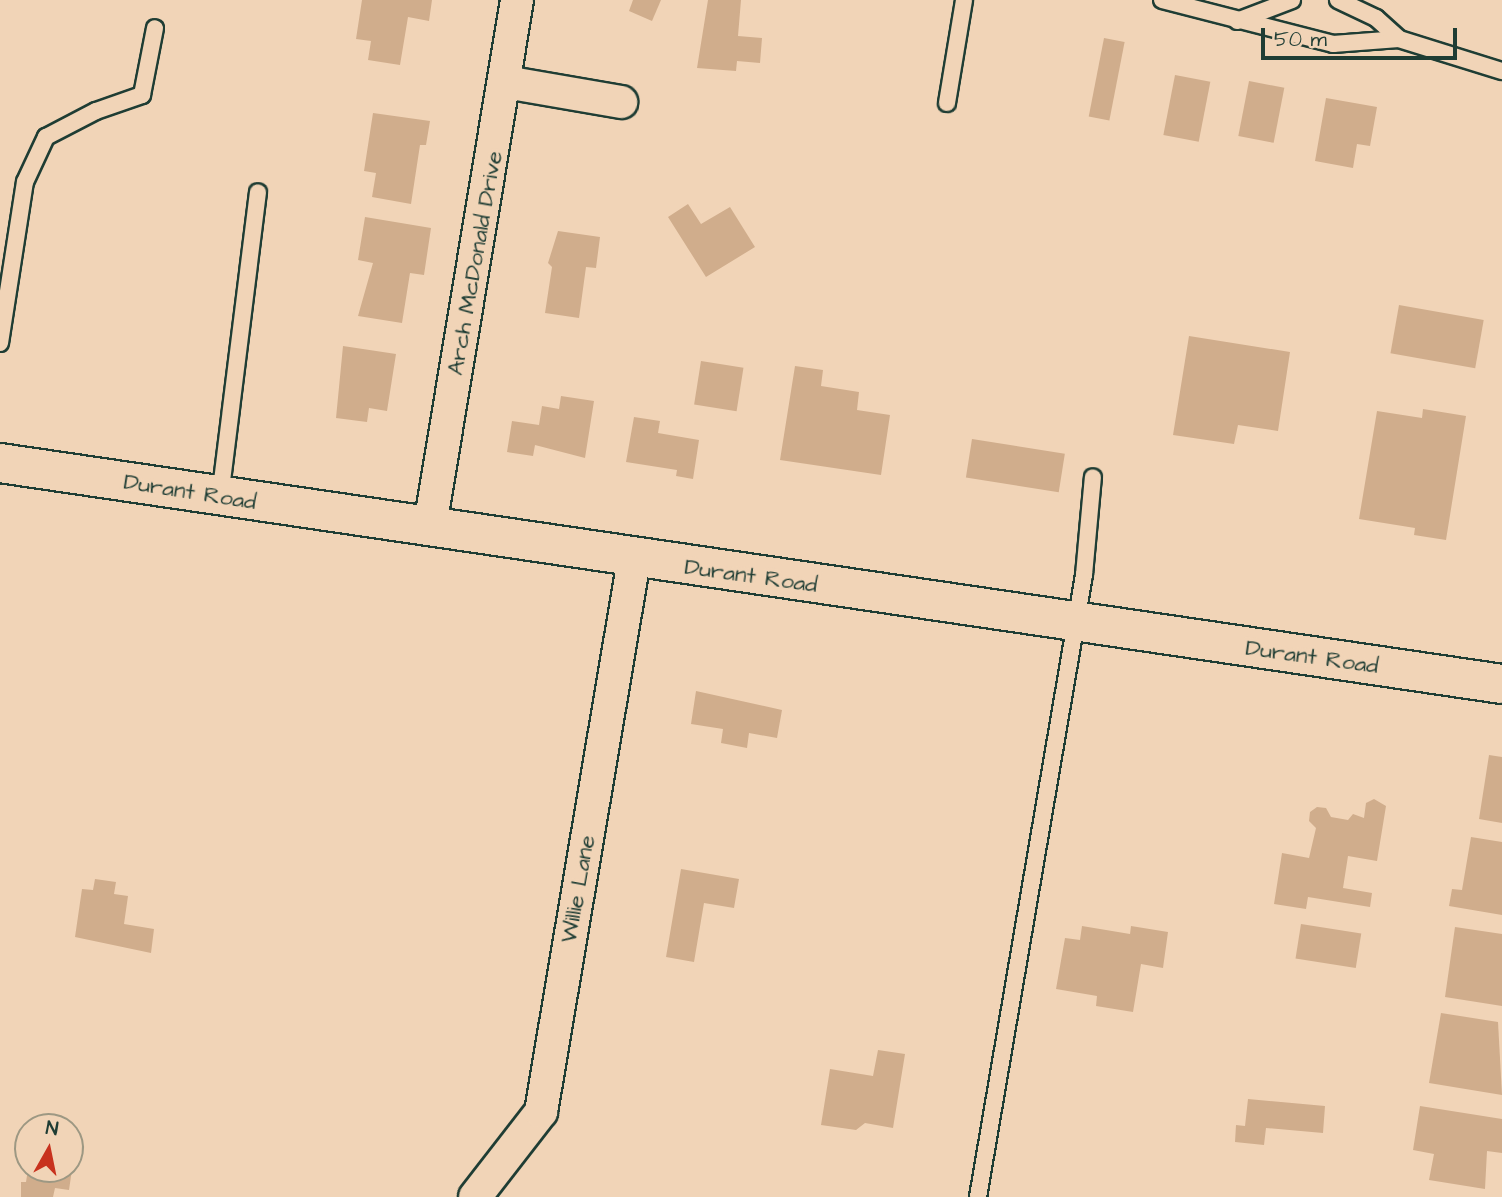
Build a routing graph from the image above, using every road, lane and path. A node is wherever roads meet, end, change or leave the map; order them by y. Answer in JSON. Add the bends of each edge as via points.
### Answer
{"nodes":[{"id":1,"x":517,"y":0,"type":"edge"},
{"id":2,"x":964,"y":0,"type":"edge"},
{"id":3,"x":1162,"y":0,"type":"edge"},
{"id":4,"x":1292,"y":0,"type":"edge"},
{"id":5,"x":1338,"y":0,"type":"edge"},
{"id":6,"x":1237,"y":21,"type":"junction"},
{"id":7,"x":155,"y":27,"type":"dead end"},
{"id":8,"x":1399,"y":38,"type":"junction"},
{"id":9,"x":1502,"y":71,"type":"edge"},
{"id":10,"x":505,"y":82,"type":"junction"},
{"id":11,"x":621,"y":102,"type":"dead end"},
{"id":12,"x":947,"y":103,"type":"dead end"},
{"id":13,"x":257,"y":192,"type":"dead end"},
{"id":14,"x":0,"y":343,"type":"edge"},
{"id":15,"x":0,"y":463,"type":"edge"},
{"id":16,"x":1093,"y":477,"type":"dead end"},
{"id":17,"x":220,"y":497,"type":"junction"},
{"id":18,"x":430,"y":526,"type":"junction"},
{"id":19,"x":634,"y":559,"type":"junction"},
{"id":20,"x":1075,"y":623,"type":"junction"},
{"id":21,"x":1502,"y":684,"type":"edge"},
{"id":22,"x":475,"y":1197,"type":"edge"},
{"id":23,"x":978,"y":1197,"type":"edge"}],
"edges":[{"from":1,"to":10,"type":"street","name":"Arch McDonald Drive"},
{"from":2,"to":12,"type":"lane"},
{"from":3,"to":6,"type":"lane"},
{"from":4,"to":6,"type":"lane"},
{"from":5,"to":8,"type":"lane","via":[[1376,18]]},
{"from":6,"to":8,"type":"lane","via":[[1333,44]]},
{"from":7,"to":14,"type":"lane","via":[[142,95],[96,111],[46,137],[25,182]]},
{"from":8,"to":9,"type":"lane"},
{"from":10,"to":11,"type":"street"},
{"from":10,"to":18,"type":"street","name":"Arch McDonald Drive"},
{"from":13,"to":17,"type":"lane"},
{"from":15,"to":17,"type":"street","name":"Durant Road"},
{"from":16,"to":20,"type":"lane"},
{"from":17,"to":18,"type":"street","name":"Durant Road"},
{"from":18,"to":19,"type":"street","name":"Durant Road"},
{"from":19,"to":20,"type":"street","name":"Durant Road"},
{"from":19,"to":22,"type":"street","name":"Willie Lane","via":[[541,1112]]},
{"from":20,"to":21,"type":"street","name":"Durant Road"},
{"from":20,"to":23,"type":"lane"}]}
